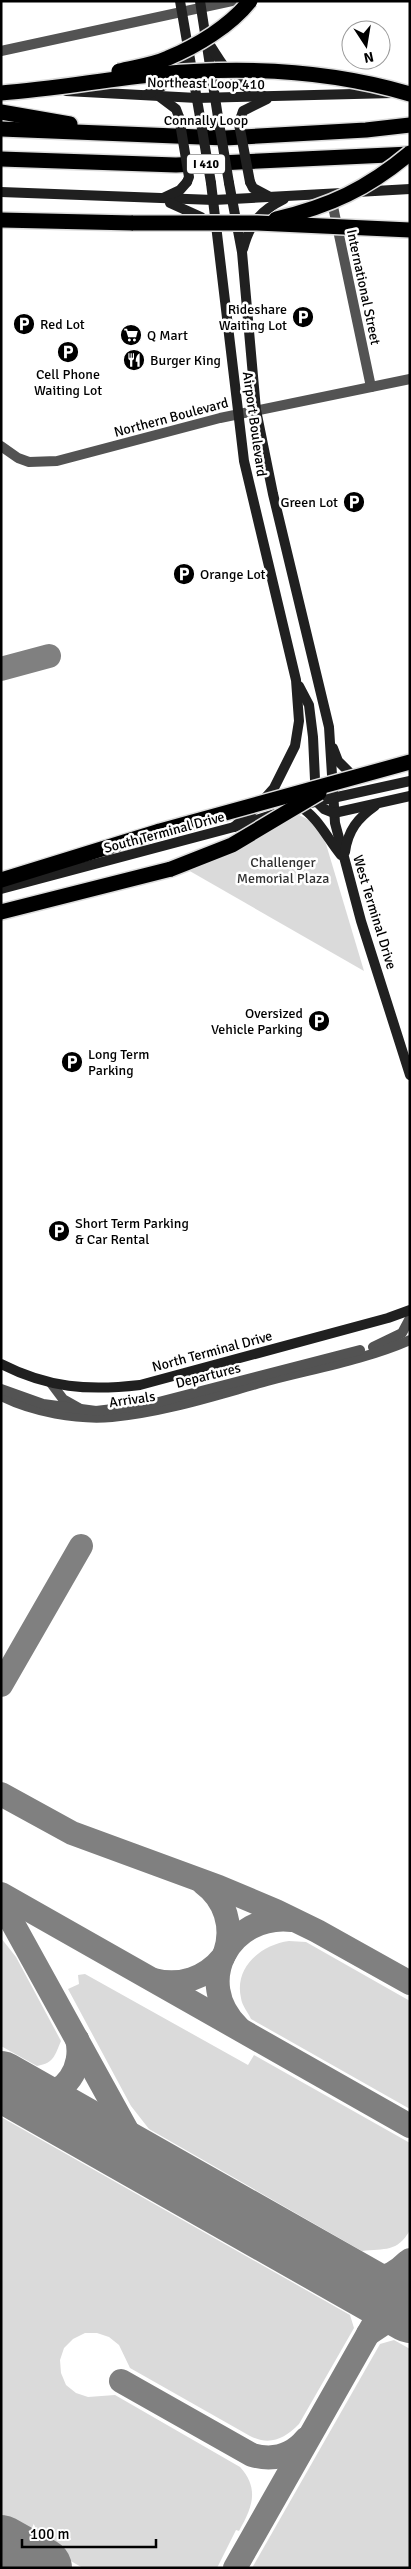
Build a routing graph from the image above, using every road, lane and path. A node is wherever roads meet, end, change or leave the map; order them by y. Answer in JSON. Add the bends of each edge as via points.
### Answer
{"nodes":[{"id":1,"x":232,"y":1,"type":"edge"},
{"id":2,"x":250,"y":1,"type":"edge"},
{"id":3,"x":201,"y":4,"type":"edge"},
{"id":4,"x":181,"y":6,"type":"edge"},
{"id":5,"x":206,"y":40,"type":"junction"},
{"id":6,"x":187,"y":46,"type":"junction"},
{"id":7,"x":1,"y":50,"type":"edge"},
{"id":8,"x":1,"y":86,"type":"edge"},
{"id":9,"x":64,"y":86,"type":"junction"},
{"id":10,"x":1,"y":93,"type":"edge"},
{"id":11,"x":410,"y":93,"type":"edge"},
{"id":12,"x":145,"y":96,"type":"junction"},
{"id":13,"x":159,"y":97,"type":"junction"},
{"id":14,"x":197,"y":98,"type":"junction"},
{"id":15,"x":215,"y":98,"type":"junction"},
{"id":16,"x":270,"y":98,"type":"junction"},
{"id":17,"x":1,"y":112,"type":"edge"},
{"id":18,"x":410,"y":125,"type":"edge"},
{"id":19,"x":1,"y":129,"type":"edge"},
{"id":20,"x":133,"y":136,"type":"junction"},
{"id":21,"x":410,"y":153,"type":"edge"},
{"id":22,"x":1,"y":159,"type":"edge"},
{"id":23,"x":410,"y":190,"type":"edge"},
{"id":24,"x":1,"y":192,"type":"edge"},
{"id":25,"x":330,"y":194,"type":"junction"},
{"id":26,"x":290,"y":196,"type":"junction"},
{"id":27,"x":272,"y":197,"type":"junction"},
{"id":28,"x":160,"y":200,"type":"junction"},
{"id":29,"x":214,"y":200,"type":"junction"},
{"id":30,"x":233,"y":200,"type":"junction"},
{"id":31,"x":1,"y":220,"type":"edge"},
{"id":32,"x":257,"y":223,"type":"junction"},
{"id":33,"x":410,"y":230,"type":"edge"},
{"id":34,"x":220,"y":248,"type":"junction"},
{"id":35,"x":242,"y":252,"type":"junction"},
{"id":36,"x":410,"y":379,"type":"edge"},
{"id":37,"x":371,"y":387,"type":"junction"},
{"id":38,"x":256,"y":410,"type":"junction"},
{"id":39,"x":237,"y":414,"type":"junction"},
{"id":40,"x":1,"y":446,"type":"edge"},
{"id":41,"x":296,"y":680,"type":"junction"},
{"id":42,"x":330,"y":741,"type":"junction"},
{"id":43,"x":410,"y":762,"type":"edge"},
{"id":44,"x":340,"y":781,"type":"junction"},
{"id":45,"x":410,"y":781,"type":"edge"},
{"id":46,"x":378,"y":787,"type":"junction"},
{"id":47,"x":408,"y":795,"type":"edge"},
{"id":48,"x":333,"y":797,"type":"junction"},
{"id":49,"x":316,"y":801,"type":"junction"},
{"id":50,"x":379,"y":803,"type":"junction"},
{"id":51,"x":299,"y":806,"type":"junction"},
{"id":52,"x":334,"y":813,"type":"junction"},
{"id":53,"x":234,"y":827,"type":"junction"},
{"id":54,"x":344,"y":858,"type":"junction"},
{"id":55,"x":1,"y":880,"type":"edge"},
{"id":56,"x":1,"y":889,"type":"edge"},
{"id":57,"x":1,"y":912,"type":"edge"},
{"id":58,"x":410,"y":1075,"type":"edge"},
{"id":59,"x":410,"y":1310,"type":"edge"},
{"id":60,"x":410,"y":1318,"type":"edge"},
{"id":61,"x":410,"y":1340,"type":"edge"},
{"id":62,"x":1,"y":1364,"type":"edge"},
{"id":63,"x":51,"y":1383,"type":"junction"},
{"id":64,"x":1,"y":1389,"type":"edge"},
{"id":65,"x":1,"y":1396,"type":"edge"},
{"id":66,"x":111,"y":1417,"type":"junction"}],
"edges":[{"from":1,"to":3,"type":"street"},
{"from":2,"to":9,"type":"highway","bridge":true,"via":[[212,34],[167,58]]},
{"from":3,"to":4,"type":"street"},
{"from":3,"to":5,"type":"main road","name":"Airport Boulevard"},
{"from":4,"to":6,"type":"main road","name":"Airport Boulevard"},
{"from":4,"to":7,"type":"street"},
{"from":5,"to":15,"type":"main road","name":"Airport Boulevard"},
{"from":5,"to":16,"type":"main road","via":[[230,77],[249,90]]},
{"from":6,"to":12,"type":"main road","via":[[180,72],[172,81]]},
{"from":6,"to":14,"type":"main road","name":"Airport Boulevard"},
{"from":8,"to":12,"type":"main road","name":"Northeast Loop 410"},
{"from":9,"to":10,"type":"highway","bridge":true},
{"from":9,"to":11,"type":"highway","bridge":true,"via":[[211,70],[276,71],[351,80]]},
{"from":11,"to":16,"type":"main road","name":"Northeast Loop 410"},
{"from":12,"to":13,"type":"main road","name":"Northeast Loop 410"},
{"from":13,"to":14,"type":"main road","name":"Northeast Loop 410"},
{"from":13,"to":28,"type":"main road","bridge":true,"via":[[176,109],[189,177],[180,190]]},
{"from":14,"to":15,"type":"main road","name":"Northeast Loop 410"},
{"from":14,"to":29,"type":"main road","name":"Airport Boulevard","bridge":true},
{"from":15,"to":16,"type":"main road","name":"Northeast Loop 410"},
{"from":15,"to":30,"type":"main road","name":"Airport Boulevard","bridge":true},
{"from":16,"to":27,"type":"main road","bridge":true,"via":[[243,111],[239,124],[250,182],[253,188]]},
{"from":17,"to":20,"type":"highway"},
{"from":18,"to":20,"type":"highway","name":"Connally Loop","number":"I 410","via":[[224,138]]},
{"from":19,"to":20,"type":"highway","name":"Connally Loop","number":"I 410"},
{"from":21,"to":22,"type":"highway","number":"I 410","via":[[176,165]]},
{"from":21,"to":32,"type":"highway","bridge":true,"via":[[385,174],[355,192],[313,210]]},
{"from":23,"to":25,"type":"main road"},
{"from":24,"to":28,"type":"main road"},
{"from":25,"to":26,"type":"main road"},
{"from":25,"to":37,"type":"street","name":"International Street"},
{"from":26,"to":27,"type":"main road"},
{"from":26,"to":35,"type":"main road","via":[[271,205],[253,221]]},
{"from":27,"to":30,"type":"main road"},
{"from":28,"to":29,"type":"main road"},
{"from":28,"to":34,"type":"main road","via":[[204,218]]},
{"from":29,"to":30,"type":"main road"},
{"from":29,"to":34,"type":"main road","name":"Airport Boulevard"},
{"from":30,"to":35,"type":"main road","name":"Airport Boulevard"},
{"from":31,"to":32,"type":"highway","bridge":true},
{"from":32,"to":33,"type":"highway","bridge":true},
{"from":34,"to":39,"type":"main road","name":"Airport Boulevard"},
{"from":35,"to":38,"type":"main road","name":"Airport Boulevard"},
{"from":36,"to":37,"type":"street","name":"Northern Boulevard"},
{"from":37,"to":38,"type":"street","name":"Northern Boulevard"},
{"from":38,"to":39,"type":"street","name":"Northern Boulevard"},
{"from":38,"to":42,"type":"main road","name":"Airport Boulevard"},
{"from":39,"to":40,"type":"street","name":"Northern Boulevard","via":[[58,461],[29,462]]},
{"from":39,"to":41,"type":"main road","name":"Airport Boulevard","via":[[244,461]]},
{"from":41,"to":49,"type":"main road","via":[[309,705],[314,737]]},
{"from":41,"to":53,"type":"main road","name":"Airport Boulevard","via":[[300,720],[295,746],[274,788]]},
{"from":42,"to":46,"type":"main road","via":[[338,761],[350,774],[361,784]]},
{"from":42,"to":48,"type":"main road","name":"Airport Boulevard"},
{"from":43,"to":44,"type":"highway","bridge":true},
{"from":44,"to":55,"type":"highway","bridge":true},
{"from":44,"to":57,"type":"highway","bridge":true,"via":[[232,845],[172,869]]},
{"from":45,"to":46,"type":"main road","name":"South Terminal Drive"},
{"from":46,"to":48,"type":"main road","name":"South Terminal Drive"},
{"from":47,"to":50,"type":"main road"},
{"from":48,"to":49,"type":"main road","name":"South Terminal Drive"},
{"from":48,"to":52,"type":"main road","name":"Airport Boulevard"},
{"from":49,"to":51,"type":"main road","name":"South Terminal Drive"},
{"from":49,"to":52,"type":"main road"},
{"from":50,"to":52,"type":"main road"},
{"from":50,"to":54,"type":"main road","via":[[359,817],[346,840]]},
{"from":51,"to":53,"type":"main road","name":"South Terminal Drive"},
{"from":51,"to":54,"type":"main road","via":[[315,817]]},
{"from":52,"to":54,"type":"main road","name":"West Terminal Drive"},
{"from":53,"to":56,"type":"main road","name":"South Terminal Drive"},
{"from":54,"to":58,"type":"main road","name":"West Terminal Drive"},
{"from":59,"to":63,"type":"main road","name":"North Terminal Drive","via":[[140,1385],[102,1389]]},
{"from":60,"to":64,"type":"street","name":"Departures","bridge":true,"via":[[402,1333],[376,1346],[146,1404],[96,1411],[67,1408],[43,1404]]},
{"from":61,"to":66,"type":"street","name":"Arrivals","via":[[157,1410]]},
{"from":62,"to":63,"type":"main road","name":"North Terminal Drive"},
{"from":63,"to":66,"type":"street","via":[[63,1400]]},
{"from":65,"to":66,"type":"street","name":"Arrivals","via":[[36,1409],[66,1415]]}]}
